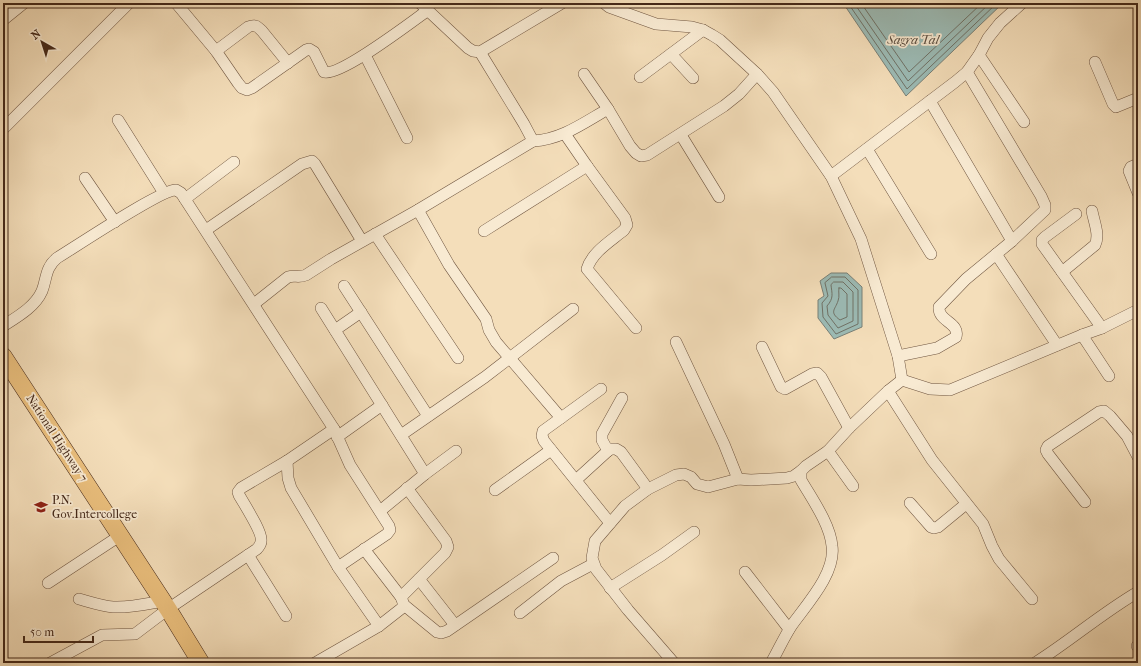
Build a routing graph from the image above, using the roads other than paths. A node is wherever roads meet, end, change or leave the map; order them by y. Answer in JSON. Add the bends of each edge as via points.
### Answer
{"nodes":[{"id":1,"x":24,"y":3,"type":"edge"},
{"id":2,"x":129,"y":3,"type":"edge"},
{"id":3,"x":176,"y":3,"type":"edge"},
{"id":4,"x":562,"y":3,"type":"edge"},
{"id":5,"x":604,"y":3,"type":"edge"},
{"id":6,"x":1022,"y":3,"type":"edge"},
{"id":7,"x":424,"y":7,"type":"edge"},
{"id":8,"x":3,"y":20,"type":"edge"},
{"id":9,"x":703,"y":30,"type":"junction"},
{"id":10,"x":216,"y":51,"type":"junction"},
{"id":11,"x":480,"y":52,"type":"junction"},
{"id":12,"x":671,"y":54,"type":"junction"},
{"id":13,"x":366,"y":55,"type":"junction"},
{"id":14,"x":979,"y":55,"type":"junction"},
{"id":15,"x":1095,"y":62,"type":"dead end"},
{"id":16,"x":288,"y":63,"type":"junction"},
{"id":17,"x":967,"y":72,"type":"junction"},
{"id":18,"x":584,"y":74,"type":"dead end"},
{"id":19,"x":757,"y":74,"type":"junction"},
{"id":20,"x":640,"y":77,"type":"dead end"},
{"id":21,"x":693,"y":78,"type":"dead end"},
{"id":22,"x":1138,"y":98,"type":"edge"},
{"id":23,"x":930,"y":102,"type":"junction"},
{"id":24,"x":608,"y":109,"type":"junction"},
{"id":25,"x":118,"y":120,"type":"dead end"},
{"id":26,"x":1024,"y":122,"type":"dead end"},
{"id":27,"x":3,"y":129,"type":"edge"},
{"id":28,"x":565,"y":134,"type":"junction"},
{"id":29,"x":681,"y":135,"type":"junction"},
{"id":30,"x":407,"y":138,"type":"dead end"},
{"id":31,"x":533,"y":142,"type":"junction"},
{"id":32,"x":867,"y":149,"type":"junction"},
{"id":33,"x":234,"y":162,"type":"dead end"},
{"id":34,"x":1138,"y":164,"type":"edge"},
{"id":35,"x":587,"y":166,"type":"junction"},
{"id":36,"x":831,"y":176,"type":"junction"},
{"id":37,"x":84,"y":178,"type":"dead end"},
{"id":38,"x":1138,"y":192,"type":"edge"},
{"id":39,"x":164,"y":193,"type":"junction"},
{"id":40,"x":719,"y":197,"type":"dead end"},
{"id":41,"x":185,"y":199,"type":"junction"},
{"id":42,"x":418,"y":210,"type":"junction"},
{"id":43,"x":1092,"y":211,"type":"dead end"},
{"id":44,"x":1076,"y":214,"type":"dead end"},
{"id":45,"x":115,"y":222,"type":"junction"},
{"id":46,"x":206,"y":230,"type":"junction"},
{"id":47,"x":484,"y":231,"type":"dead end"},
{"id":48,"x":375,"y":234,"type":"junction"},
{"id":49,"x":362,"y":241,"type":"junction"},
{"id":50,"x":1012,"y":241,"type":"junction"},
{"id":51,"x":931,"y":254,"type":"dead end"},
{"id":52,"x":996,"y":254,"type":"junction"},
{"id":53,"x":1062,"y":272,"type":"junction"},
{"id":54,"x":344,"y":286,"type":"dead end"},
{"id":55,"x":254,"y":304,"type":"junction"},
{"id":56,"x":322,"y":308,"type":"dead end"},
{"id":57,"x":573,"y":309,"type":"dead end"},
{"id":58,"x":362,"y":312,"type":"junction"},
{"id":59,"x":1137,"y":312,"type":"edge"},
{"id":60,"x":3,"y":326,"type":"edge"},
{"id":61,"x":636,"y":328,"type":"dead end"},
{"id":62,"x":1102,"y":328,"type":"junction"},
{"id":63,"x":335,"y":330,"type":"junction"},
{"id":64,"x":1082,"y":335,"type":"junction"},
{"id":65,"x":676,"y":342,"type":"dead end"},
{"id":66,"x":1057,"y":345,"type":"junction"},
{"id":67,"x":762,"y":347,"type":"dead end"},
{"id":68,"x":3,"y":356,"type":"edge"},
{"id":69,"x":898,"y":356,"type":"junction"},
{"id":70,"x":458,"y":358,"type":"dead end"},
{"id":71,"x":511,"y":358,"type":"junction"},
{"id":72,"x":1109,"y":376,"type":"dead end"},
{"id":73,"x":902,"y":380,"type":"junction"},
{"id":74,"x":601,"y":389,"type":"dead end"},
{"id":75,"x":888,"y":391,"type":"junction"},
{"id":76,"x":622,"y":398,"type":"dead end"},
{"id":77,"x":382,"y":405,"type":"junction"},
{"id":78,"x":428,"y":416,"type":"junction"},
{"id":79,"x":561,"y":418,"type":"junction"},
{"id":80,"x":849,"y":428,"type":"junction"},
{"id":81,"x":336,"y":433,"type":"junction"},
{"id":82,"x":401,"y":435,"type":"junction"},
{"id":83,"x":551,"y":450,"type":"junction"},
{"id":84,"x":456,"y":451,"type":"dead end"},
{"id":85,"x":608,"y":451,"type":"junction"},
{"id":86,"x":828,"y":451,"type":"junction"},
{"id":87,"x":1138,"y":457,"type":"edge"},
{"id":88,"x":287,"y":461,"type":"junction"},
{"id":89,"x":801,"y":471,"type":"junction"},
{"id":90,"x":425,"y":474,"type":"junction"},
{"id":91,"x":738,"y":479,"type":"junction"},
{"id":92,"x":576,"y":480,"type":"junction"},
{"id":93,"x":853,"y":486,"type":"dead end"},
{"id":94,"x":407,"y":488,"type":"junction"},
{"id":95,"x":648,"y":489,"type":"junction"},
{"id":96,"x":495,"y":490,"type":"dead end"},
{"id":97,"x":1084,"y":502,"type":"dead end"},
{"id":98,"x":910,"y":503,"type":"dead end"},
{"id":99,"x":966,"y":504,"type":"junction"},
{"id":100,"x":380,"y":511,"type":"junction"},
{"id":101,"x":610,"y":523,"type":"junction"},
{"id":102,"x":694,"y":532,"type":"dead end"},
{"id":103,"x":121,"y":535,"type":"junction"},
{"id":104,"x":364,"y":549,"type":"junction"},
{"id":105,"x":248,"y":555,"type":"junction"},
{"id":106,"x":553,"y":558,"type":"dead end"},
{"id":107,"x":593,"y":564,"type":"junction"},
{"id":108,"x":338,"y":567,"type":"junction"},
{"id":109,"x":745,"y":572,"type":"dead end"},
{"id":110,"x":419,"y":579,"type":"junction"},
{"id":111,"x":48,"y":583,"type":"dead end"},
{"id":112,"x":610,"y":588,"type":"junction"},
{"id":113,"x":1138,"y":592,"type":"edge"},
{"id":114,"x":79,"y":599,"type":"dead end"},
{"id":115,"x":1032,"y":599,"type":"dead end"},
{"id":116,"x":402,"y":601,"type":"junction"},
{"id":117,"x":166,"y":605,"type":"junction"},
{"id":118,"x":520,"y":613,"type":"dead end"},
{"id":119,"x":286,"y":616,"type":"dead end"},
{"id":120,"x":456,"y":625,"type":"junction"},
{"id":121,"x":379,"y":626,"type":"junction"},
{"id":122,"x":790,"y":629,"type":"junction"},
{"id":123,"x":50,"y":663,"type":"edge"},
{"id":124,"x":201,"y":663,"type":"edge"},
{"id":125,"x":315,"y":663,"type":"edge"},
{"id":126,"x":674,"y":663,"type":"edge"},
{"id":127,"x":772,"y":663,"type":"edge"},
{"id":128,"x":1035,"y":663,"type":"edge"}],
"edges":[{"from":1,"to":8,"type":"street"},
{"from":2,"to":27,"type":"street"},
{"from":3,"to":10,"type":"street"},
{"from":4,"to":11,"type":"street"},
{"from":5,"to":9,"type":"street","via":[[656,24]]},
{"from":6,"to":14,"type":"street","via":[[1000,23]]},
{"from":7,"to":11,"type":"street","via":[[468,48]]},
{"from":7,"to":13,"type":"street"},
{"from":9,"to":12,"type":"street"},
{"from":9,"to":19,"type":"street","via":[[720,40]]},
{"from":10,"to":16,"type":"street","via":[[253,25],[262,31]]},
{"from":10,"to":16,"type":"street","via":[[238,83],[247,90]]},
{"from":11,"to":31,"type":"street"},
{"from":12,"to":20,"type":"street"},
{"from":12,"to":21,"type":"street"},
{"from":13,"to":16,"type":"street","via":[[327,73],[322,69],[314,52],[309,49]]},
{"from":13,"to":30,"type":"street"},
{"from":14,"to":17,"type":"street"},
{"from":14,"to":26,"type":"street"},
{"from":15,"to":22,"type":"street","via":[[1116,107]]},
{"from":17,"to":23,"type":"street"},
{"from":17,"to":50,"type":"street","via":[[1045,205],[1043,214]]},
{"from":18,"to":24,"type":"street"},
{"from":19,"to":29,"type":"street","via":[[739,94]]},
{"from":19,"to":36,"type":"street","via":[[774,92]]},
{"from":23,"to":32,"type":"street"},
{"from":23,"to":50,"type":"street"},
{"from":24,"to":28,"type":"street"},
{"from":24,"to":29,"type":"street","via":[[630,146],[641,156]]},
{"from":25,"to":39,"type":"street"},
{"from":28,"to":31,"type":"street"},
{"from":28,"to":35,"type":"street"},
{"from":29,"to":40,"type":"street"},
{"from":31,"to":42,"type":"street"},
{"from":32,"to":36,"type":"street"},
{"from":32,"to":51,"type":"street"},
{"from":33,"to":41,"type":"street"},
{"from":34,"to":38,"type":"street","via":[[1129,171]]},
{"from":35,"to":47,"type":"street"},
{"from":35,"to":61,"type":"street","via":[[626,218],[627,225],[589,261],[587,269]]},
{"from":36,"to":69,"type":"street","via":[[861,239]]},
{"from":37,"to":45,"type":"street"},
{"from":39,"to":41,"type":"street","via":[[176,190],[182,193]]},
{"from":39,"to":45,"type":"street"},
{"from":41,"to":46,"type":"street"},
{"from":42,"to":48,"type":"street"},
{"from":42,"to":71,"type":"street","via":[[449,265],[486,319],[496,342]]},
{"from":43,"to":53,"type":"street","via":[[1097,241]]},
{"from":44,"to":53,"type":"street","via":[[1042,240],[1042,244]]},
{"from":45,"to":60,"type":"street","via":[[52,262],[48,267],[42,292],[35,302]]},
{"from":46,"to":49,"type":"street","via":[[302,164],[312,161]]},
{"from":46,"to":55,"type":"street"},
{"from":48,"to":49,"type":"street"},
{"from":48,"to":70,"type":"street"},
{"from":49,"to":55,"type":"street","via":[[303,277],[288,277]]},
{"from":50,"to":52,"type":"street"},
{"from":52,"to":66,"type":"street"},
{"from":52,"to":69,"type":"street","via":[[966,278],[939,307],[941,316],[956,328],[956,337],[937,348]]},
{"from":53,"to":62,"type":"street"},
{"from":54,"to":58,"type":"street"},
{"from":55,"to":81,"type":"street"},
{"from":56,"to":63,"type":"street"},
{"from":57,"to":71,"type":"street"},
{"from":58,"to":63,"type":"street"},
{"from":58,"to":78,"type":"street"},
{"from":59,"to":62,"type":"street"},
{"from":62,"to":64,"type":"street"},
{"from":63,"to":77,"type":"street"},
{"from":64,"to":66,"type":"street"},
{"from":64,"to":72,"type":"street"},
{"from":65,"to":91,"type":"street"},
{"from":66,"to":73,"type":"street","via":[[950,390],[930,389]]},
{"from":67,"to":80,"type":"street","via":[[781,387],[785,389],[817,373]]},
{"from":68,"to":103,"type":"main road","name":"National Highway 7"},
{"from":69,"to":73,"type":"street"},
{"from":71,"to":78,"type":"street"},
{"from":71,"to":79,"type":"street"},
{"from":73,"to":75,"type":"street"},
{"from":74,"to":79,"type":"street"},
{"from":75,"to":80,"type":"street"},
{"from":75,"to":99,"type":"street","via":[[932,460]]},
{"from":76,"to":85,"type":"street","via":[[602,434]]},
{"from":77,"to":81,"type":"street"},
{"from":77,"to":82,"type":"street"},
{"from":78,"to":82,"type":"street"},
{"from":79,"to":83,"type":"street","via":[[543,431],[542,436]]},
{"from":80,"to":86,"type":"street"},
{"from":81,"to":88,"type":"street"},
{"from":81,"to":100,"type":"street","via":[[350,465]]},
{"from":82,"to":90,"type":"street"},
{"from":83,"to":92,"type":"street"},
{"from":83,"to":96,"type":"street"},
{"from":84,"to":90,"type":"street"},
{"from":85,"to":92,"type":"street"},
{"from":85,"to":95,"type":"street","via":[[616,449],[621,452]]},
{"from":86,"to":89,"type":"street"},
{"from":86,"to":93,"type":"street"},
{"from":87,"to":97,"type":"street","via":[[1127,436],[1104,411],[1048,446],[1048,454]]},
{"from":88,"to":105,"type":"street","via":[[238,492],[262,539],[260,545]]},
{"from":88,"to":108,"type":"street","via":[[288,478],[292,488]]},
{"from":89,"to":91,"type":"street","via":[[787,478]]},
{"from":89,"to":122,"type":"street","via":[[802,480],[829,530],[833,547],[830,566],[815,594]]},
{"from":90,"to":94,"type":"street"},
{"from":91,"to":95,"type":"street","via":[[702,487],[684,474],[676,475]]},
{"from":92,"to":101,"type":"street"},
{"from":94,"to":100,"type":"street"},
{"from":94,"to":110,"type":"street","via":[[448,547]]},
{"from":95,"to":101,"type":"street","via":[[625,506]]},
{"from":98,"to":99,"type":"street","via":[[934,528]]},
{"from":99,"to":115,"type":"street","via":[[983,524],[999,559]]},
{"from":100,"to":104,"type":"street","via":[[390,530]]},
{"from":101,"to":107,"type":"street","via":[[595,541]]},
{"from":102,"to":112,"type":"street"},
{"from":103,"to":111,"type":"street"},
{"from":103,"to":117,"type":"main road","name":"National Highway 7"},
{"from":104,"to":108,"type":"street"},
{"from":104,"to":116,"type":"street"},
{"from":105,"to":117,"type":"street"},
{"from":105,"to":119,"type":"street"},
{"from":106,"to":120,"type":"street"},
{"from":107,"to":112,"type":"street"},
{"from":107,"to":118,"type":"street","via":[[561,581]]},
{"from":108,"to":121,"type":"street"},
{"from":109,"to":122,"type":"street"},
{"from":110,"to":116,"type":"street"},
{"from":110,"to":120,"type":"street"},
{"from":112,"to":126,"type":"street"},
{"from":113,"to":128,"type":"street"},
{"from":114,"to":117,"type":"street","via":[[118,607]]},
{"from":116,"to":120,"type":"street","via":[[437,632],[447,631]]},
{"from":116,"to":121,"type":"street","via":[[402,608]]},
{"from":117,"to":123,"type":"street","via":[[135,634],[102,635]]},
{"from":117,"to":124,"type":"main road","name":"National Highway 7"},
{"from":121,"to":125,"type":"street"},
{"from":122,"to":127,"type":"street"}]}
